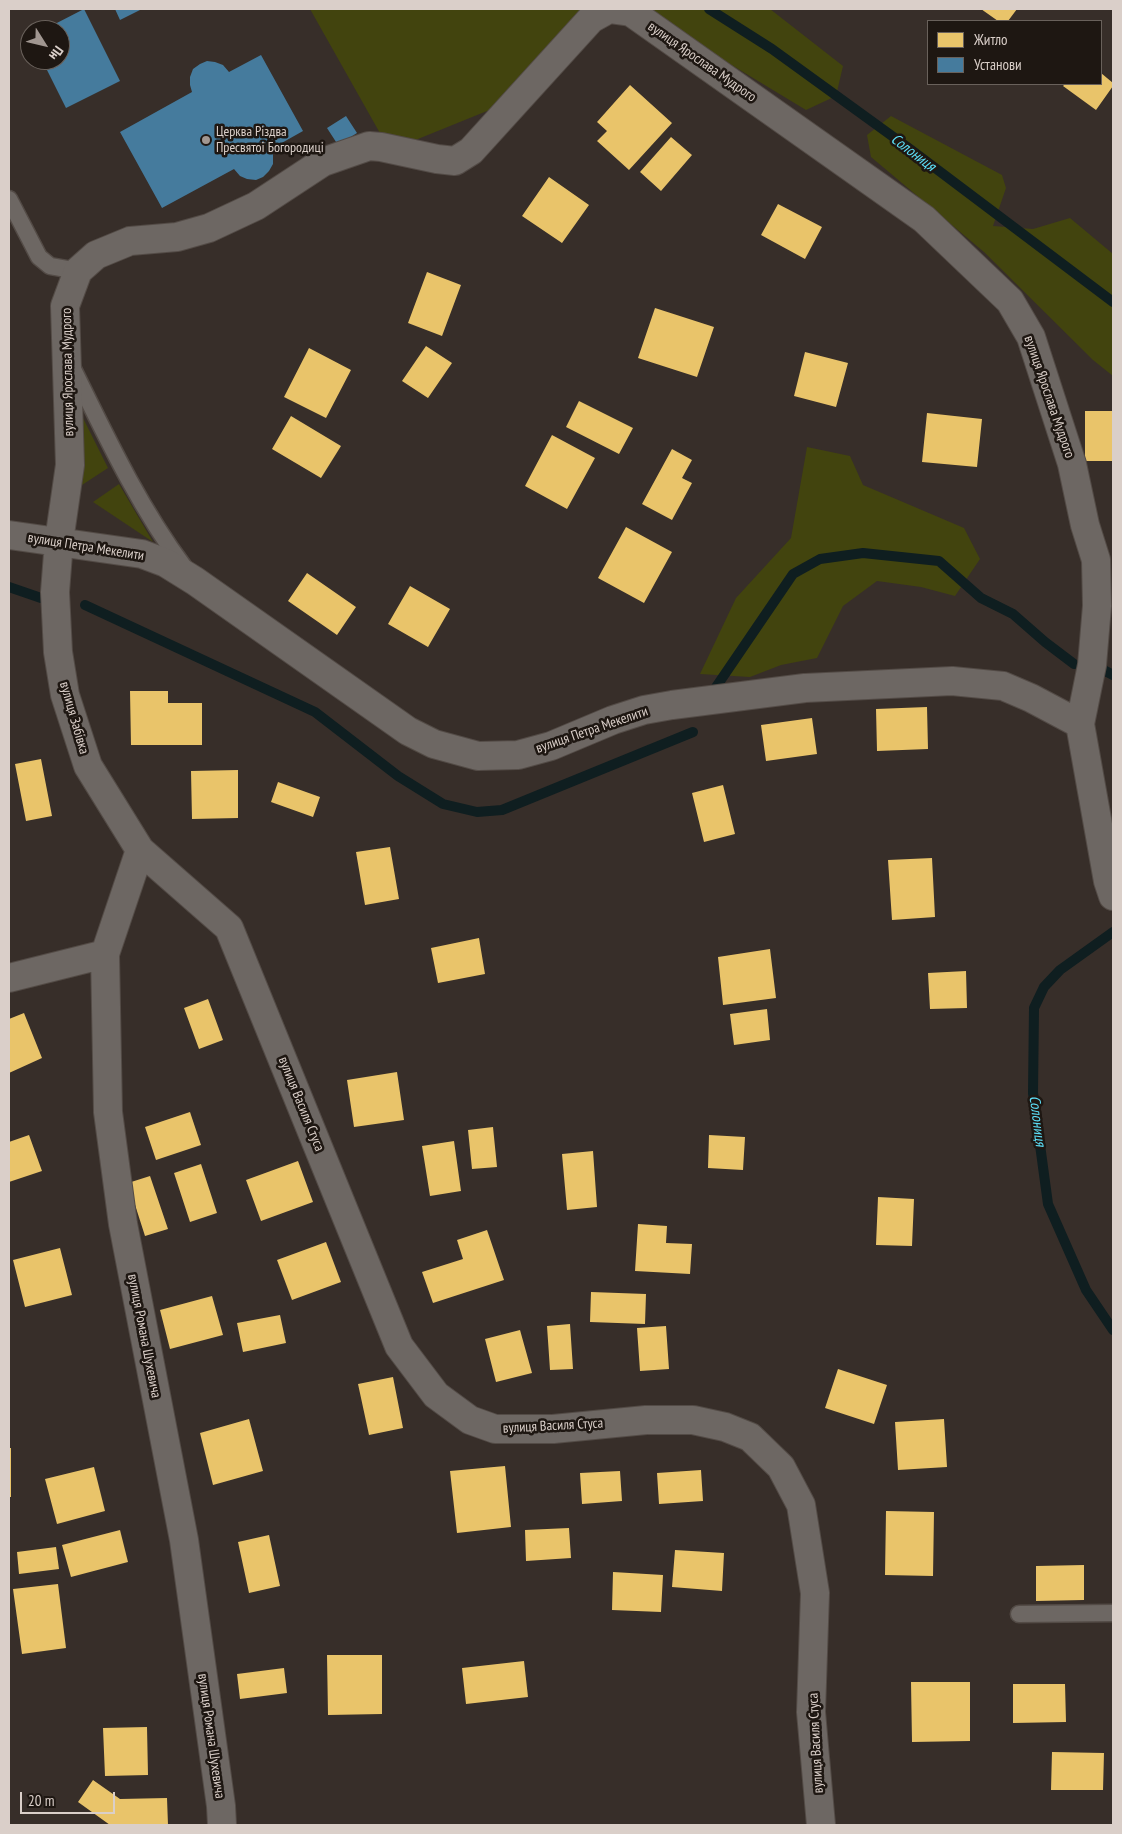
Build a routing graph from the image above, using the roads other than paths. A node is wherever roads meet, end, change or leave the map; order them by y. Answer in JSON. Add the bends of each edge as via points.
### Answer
{"nodes":[{"id":1,"x":9,"y":199,"type":"edge"},
{"id":2,"x":78,"y":271,"type":"junction"},
{"id":3,"x":68,"y":358,"type":"junction"},
{"id":4,"x":9,"y":535,"type":"edge"},
{"id":5,"x":58,"y":541,"type":"junction"},
{"id":6,"x":195,"y":581,"type":"junction"},
{"id":7,"x":1080,"y":724,"type":"junction"},
{"id":8,"x":140,"y":850,"type":"junction"},
{"id":9,"x":1111,"y":888,"type":"edge"},
{"id":10,"x":105,"y":954,"type":"junction"},
{"id":11,"x":9,"y":978,"type":"edge"},
{"id":12,"x":1113,"y":1613,"type":"edge"},
{"id":13,"x":1019,"y":1614,"type":"dead end"},
{"id":14,"x":222,"y":1825,"type":"edge"},
{"id":15,"x":821,"y":1825,"type":"edge"}],
"edges":[{"from":1,"to":2,"type":"lane","via":[[40,257],[50,266]]},
{"from":2,"to":3,"type":"street","name":"вулиця Ярослава Мудрого","via":[[65,306]]},
{"from":2,"to":7,"type":"street","name":"вулиця Ярослава Мудрого","via":[[96,255],[130,241],[176,238],[209,228],[256,206],[323,162],[370,146],[455,161],[471,151],[591,19],[609,9],[631,12],[924,219],[1010,301],[1031,337],[1072,464],[1096,560],[1097,606],[1092,665]]},
{"from":3,"to":5,"type":"street","name":"вулиця Ярослава Мудрого","via":[[70,465]]},
{"from":3,"to":6,"type":"lane","via":[[147,514]]},
{"from":4,"to":5,"type":"street","name":"вулиця Петра Мекелити"},
{"from":5,"to":6,"type":"street","name":"вулиця Петра Мекелити","via":[[142,554],[166,563]]},
{"from":5,"to":8,"type":"street","name":"вулиця Забівка","via":[[58,652],[65,695],[88,766]]},
{"from":6,"to":7,"type":"street","name":"вулиця Петра Мекелити","via":[[408,731],[434,744],[478,756],[518,755],[551,746],[644,710],[805,688],[952,681],[1002,686]]},
{"from":7,"to":9,"type":"street"},
{"from":8,"to":10,"type":"street","name":"вулиця Романа Шухевича"},
{"from":8,"to":15,"type":"street","name":"вулиця Василя Стуса","via":[[229,928],[399,1346],[436,1395],[470,1420],[495,1429],[553,1430],[646,1420],[692,1420],[725,1427],[750,1437],[782,1468],[802,1505],[815,1593],[812,1712]]},
{"from":10,"to":11,"type":"street"},
{"from":10,"to":14,"type":"street","name":"вулиця Романа Шухевича","via":[[108,1112],[123,1224],[184,1540]]},
{"from":12,"to":13,"type":"lane"}]}
